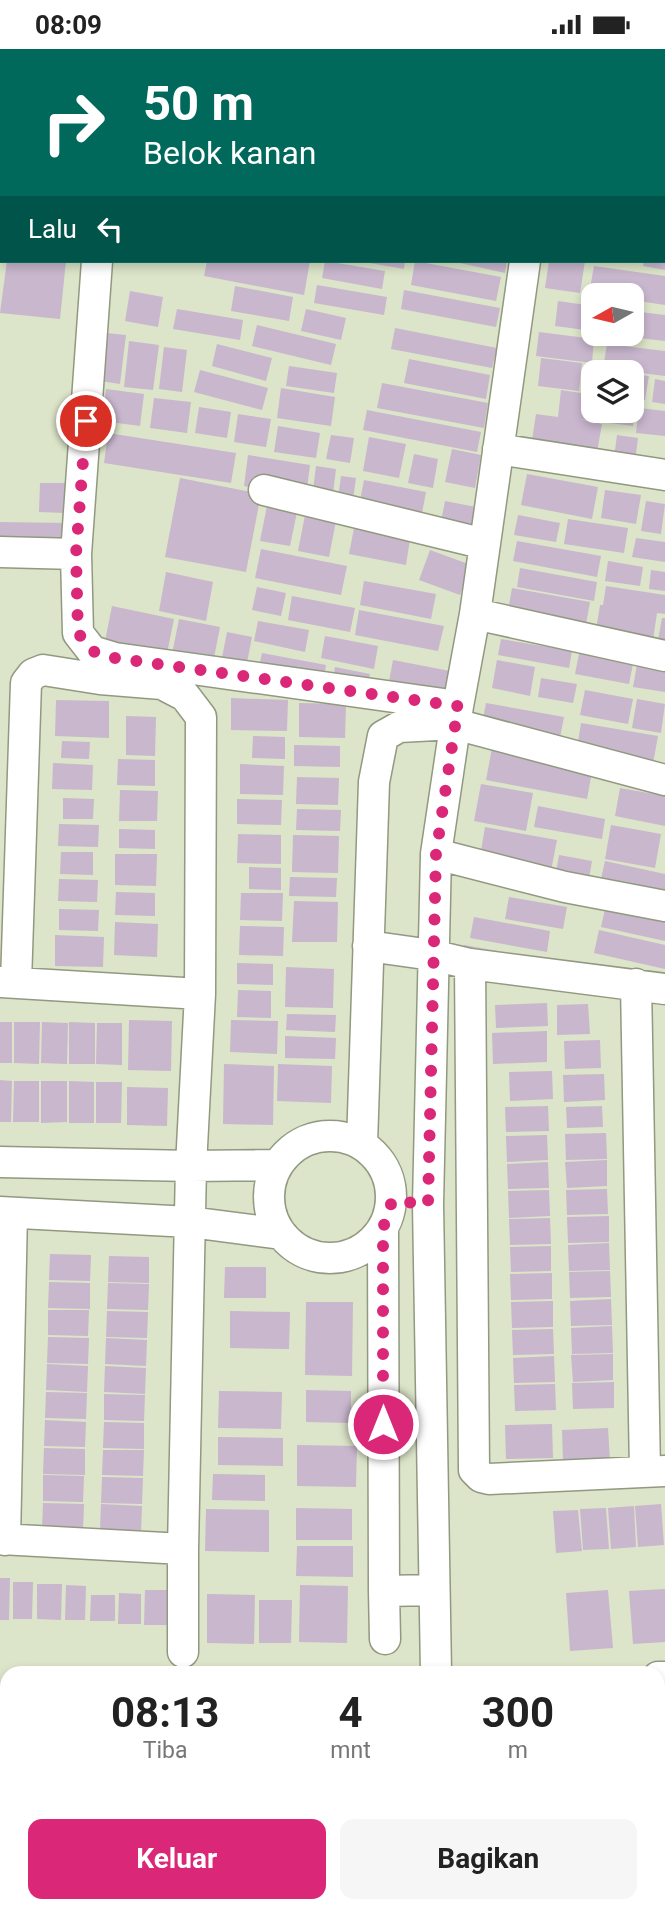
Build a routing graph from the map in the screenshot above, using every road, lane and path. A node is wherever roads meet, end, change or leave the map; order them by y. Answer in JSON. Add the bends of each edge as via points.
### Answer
{"nodes":[{"id":1,"x":97,"y":263,"type":"edge"},
{"id":2,"x":525,"y":263,"type":"edge"},
{"id":3,"x":498,"y":449,"type":"junction"},
{"id":4,"x":665,"y":475,"type":"edge"},
{"id":5,"x":264,"y":491,"type":"dead end"},
{"id":6,"x":485,"y":544,"type":"junction"},
{"id":7,"x":0,"y":552,"type":"edge"},
{"id":8,"x":76,"y":554,"type":"junction"},
{"id":9,"x":475,"y":614,"type":"junction"},
{"id":10,"x":665,"y":656,"type":"edge"},
{"id":11,"x":457,"y":715,"type":"junction"},
{"id":12,"x":665,"y":780,"type":"edge"},
{"id":13,"x":436,"y":854,"type":"junction"},
{"id":14,"x":665,"y":906,"type":"edge"},
{"id":15,"x":368,"y":946,"type":"junction"},
{"id":16,"x":432,"y":955,"type":"junction"},
{"id":17,"x":470,"y":964,"type":"junction"},
{"id":18,"x":8,"y":982,"type":"edge"},
{"id":19,"x":651,"y":987,"type":"edge"},
{"id":20,"x":200,"y":994,"type":"junction"},
{"id":21,"x":362,"y":1144,"type":"junction"},
{"id":22,"x":0,"y":1162,"type":"edge"},
{"id":23,"x":278,"y":1165,"type":"junction"},
{"id":24,"x":191,"y":1166,"type":"junction"},
{"id":25,"x":428,"y":1204,"type":"junction"},
{"id":26,"x":6,"y":1213,"type":"edge"},
{"id":27,"x":387,"y":1214,"type":"junction"},
{"id":28,"x":190,"y":1222,"type":"junction"},
{"id":29,"x":281,"y":1234,"type":"junction"},
{"id":30,"x":655,"y":1471,"type":"edge"},
{"id":31,"x":3,"y":1540,"type":"edge"},
{"id":32,"x":183,"y":1549,"type":"junction"},
{"id":33,"x":434,"y":1590,"type":"junction"},
{"id":34,"x":384,"y":1591,"type":"junction"},
{"id":35,"x":385,"y":1639,"type":"dead end"},
{"id":36,"x":183,"y":1652,"type":"dead end"},
{"id":37,"x":436,"y":1666,"type":"edge"}],
"edges":[{"from":1,"to":8,"type":"street"},
{"from":2,"to":3,"type":"street"},
{"from":3,"to":4,"type":"street"},
{"from":3,"to":6,"type":"street"},
{"from":5,"to":6,"type":"street"},
{"from":6,"to":9,"type":"street"},
{"from":7,"to":8,"type":"street"},
{"from":8,"to":11,"type":"street","via":[[78,633],[92,651]]},
{"from":9,"to":10,"type":"street"},
{"from":9,"to":11,"type":"street"},
{"from":11,"to":12,"type":"street"},
{"from":11,"to":13,"type":"street"},
{"from":11,"to":15,"type":"street","via":[[400,727],[383,736],[374,782]]},
{"from":13,"to":14,"type":"street","via":[[565,887]]},
{"from":13,"to":16,"type":"street"},
{"from":15,"to":16,"type":"street"},
{"from":15,"to":21,"type":"street"},
{"from":16,"to":17,"type":"street"},
{"from":16,"to":25,"type":"street"},
{"from":17,"to":19,"type":"street"},
{"from":17,"to":30,"type":"street","via":[[474,1470],[489,1479]]},
{"from":18,"to":20,"type":"street"},
{"from":18,"to":20,"type":"street","via":[[26,683],[43,670],[162,684],[185,696],[201,717]]},
{"from":19,"to":30,"type":"street"},
{"from":20,"to":24,"type":"street"},
{"from":21,"to":23,"type":"street","via":[[340,1136],[315,1137],[294,1148]]},
{"from":21,"to":27,"type":"street","via":[[379,1160],[389,1182]]},
{"from":22,"to":24,"type":"street"},
{"from":23,"to":24,"type":"street"},
{"from":23,"to":29,"type":"street","via":[[270,1188],[271,1212]]},
{"from":24,"to":28,"type":"street"},
{"from":25,"to":27,"type":"street"},
{"from":25,"to":33,"type":"street"},
{"from":26,"to":28,"type":"street"},
{"from":26,"to":31,"type":"street"},
{"from":27,"to":29,"type":"street","via":[[367,1246],[346,1256],[322,1258],[299,1250]]},
{"from":27,"to":34,"type":"street"},
{"from":28,"to":29,"type":"street"},
{"from":28,"to":32,"type":"street"},
{"from":31,"to":32,"type":"street"},
{"from":32,"to":36,"type":"street"},
{"from":33,"to":34,"type":"street"},
{"from":33,"to":37,"type":"street"},
{"from":34,"to":35,"type":"street"}]}
